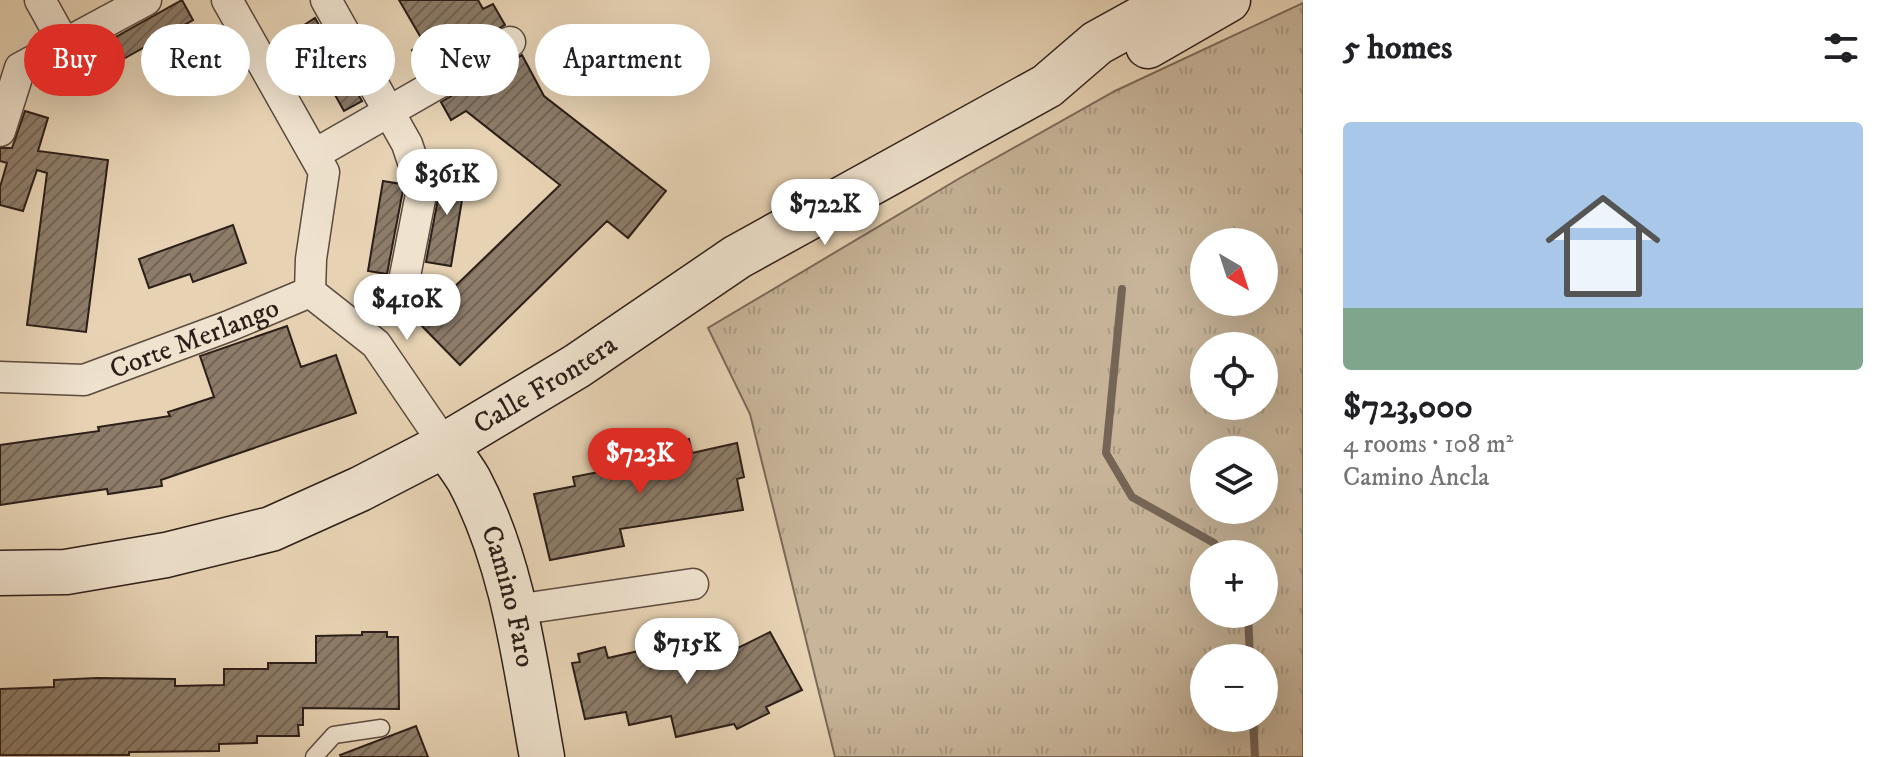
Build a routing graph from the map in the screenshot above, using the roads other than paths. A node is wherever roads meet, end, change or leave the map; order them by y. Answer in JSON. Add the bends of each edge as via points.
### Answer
{"nodes":[{"id":1,"x":40,"y":0,"type":"edge"},
{"id":2,"x":146,"y":0,"type":"edge"},
{"id":3,"x":227,"y":0,"type":"edge"},
{"id":4,"x":326,"y":0,"type":"edge"},
{"id":5,"x":1175,"y":0,"type":"edge"},
{"id":6,"x":1228,"y":0,"type":"edge"},
{"id":7,"x":53,"y":24,"type":"edge"},
{"id":8,"x":103,"y":24,"type":"edge"},
{"id":9,"x":24,"y":66,"type":"edge"},
{"id":10,"x":1047,"y":86,"type":"junction"},
{"id":11,"x":413,"y":96,"type":"edge"},
{"id":12,"x":388,"y":110,"type":"junction"},
{"id":13,"x":0,"y":131,"type":"edge"},
{"id":14,"x":315,"y":154,"type":"junction"},
{"id":15,"x":405,"y":276,"type":"dead end"},
{"id":16,"x":310,"y":292,"type":"junction"},
{"id":17,"x":0,"y":377,"type":"edge"},
{"id":18,"x":445,"y":445,"type":"junction"},
{"id":19,"x":0,"y":573,"type":"edge"},
{"id":20,"x":693,"y":584,"type":"dead end"},
{"id":21,"x":515,"y":610,"type":"junction"},
{"id":22,"x":381,"y":728,"type":"dead end"},
{"id":23,"x":314,"y":757,"type":"edge"},
{"id":24,"x":542,"y":757,"type":"edge"}],
"edges":[{"from":1,"to":7,"type":"street"},
{"from":2,"to":8,"type":"street"},
{"from":3,"to":14,"type":"street","name":"Corte Merlango"},
{"from":4,"to":12,"type":"street"},
{"from":5,"to":10,"type":"street","name":"Calle Frontera","via":[[1097,43]]},
{"from":6,"to":10,"type":"street","name":"Calle Frontera","via":[[1091,78]]},
{"from":9,"to":13,"type":"street"},
{"from":10,"to":18,"type":"street","name":"Calle Frontera","via":[[737,257],[577,366]]},
{"from":11,"to":12,"type":"street"},
{"from":12,"to":14,"type":"street"},
{"from":12,"to":15,"type":"street","via":[[407,144],[422,189]]},
{"from":14,"to":16,"type":"street","name":"Corte Merlango","via":[[324,172]]},
{"from":16,"to":17,"type":"street","name":"Corte Merlango","via":[[84,380]]},
{"from":16,"to":18,"type":"street","via":[[376,344]]},
{"from":18,"to":19,"type":"street","name":"Calle Frontera","via":[[271,529],[66,572]]},
{"from":18,"to":21,"type":"street","name":"Camino Faro","via":[[469,480],[496,544]]},
{"from":20,"to":21,"type":"street"},
{"from":21,"to":24,"type":"street","name":"Camino Faro"},
{"from":22,"to":23,"type":"lane","via":[[334,735]]}]}
